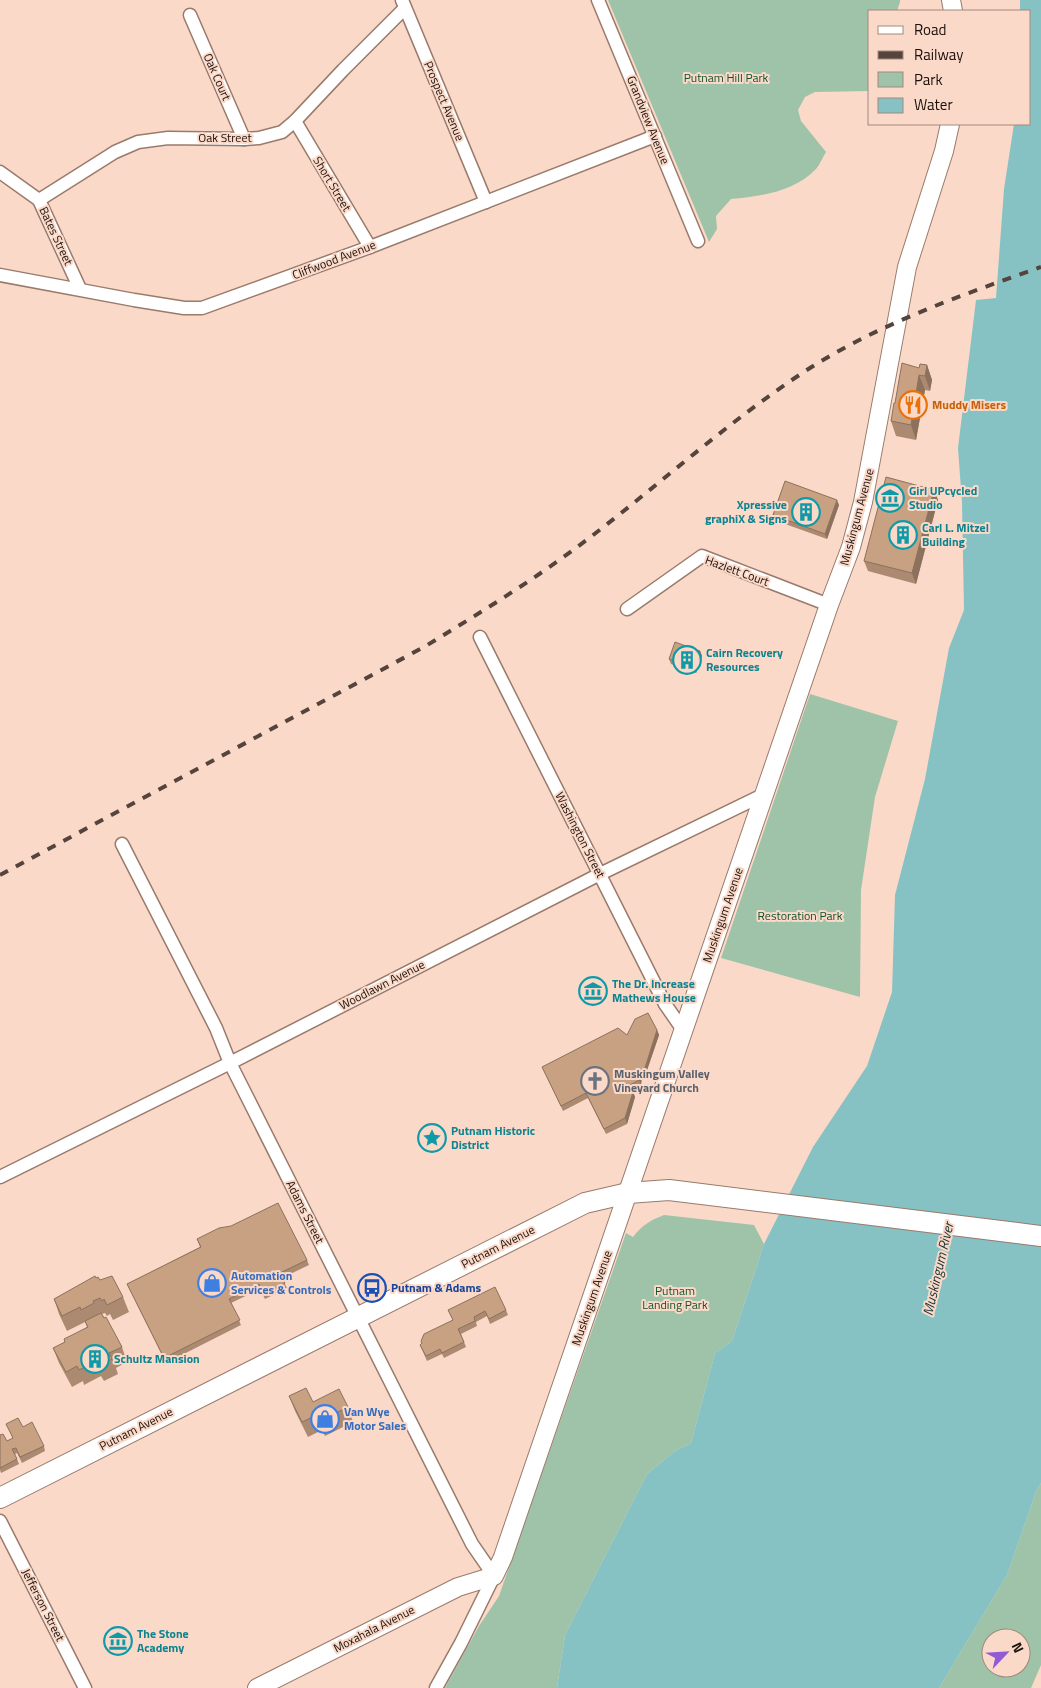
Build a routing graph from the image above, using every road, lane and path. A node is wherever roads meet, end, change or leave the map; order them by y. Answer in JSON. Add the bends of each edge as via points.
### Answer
{"nodes":[{"id":1,"x":598,"y":0,"type":"edge"},
{"id":2,"x":404,"y":4,"type":"edge"},
{"id":3,"x":190,"y":15,"type":"dead end"},
{"id":4,"x":295,"y":121,"type":"junction"},
{"id":5,"x":950,"y":125,"type":"edge"},
{"id":6,"x":655,"y":136,"type":"junction"},
{"id":7,"x":244,"y":139,"type":"junction"},
{"id":8,"x":0,"y":172,"type":"edge"},
{"id":9,"x":39,"y":200,"type":"junction"},
{"id":10,"x":486,"y":202,"type":"junction"},
{"id":11,"x":698,"y":241,"type":"dead end"},
{"id":12,"x":370,"y":247,"type":"junction"},
{"id":13,"x":0,"y":276,"type":"edge"},
{"id":14,"x":80,"y":289,"type":"junction"},
{"id":15,"x":829,"y":605,"type":"junction"},
{"id":16,"x":627,"y":609,"type":"dead end"},
{"id":17,"x":480,"y":637,"type":"dead end"},
{"id":18,"x":765,"y":794,"type":"junction"},
{"id":19,"x":122,"y":844,"type":"dead end"},
{"id":20,"x":600,"y":874,"type":"junction"},
{"id":21,"x":684,"y":1030,"type":"junction"},
{"id":22,"x":230,"y":1063,"type":"junction"},
{"id":23,"x":0,"y":1177,"type":"edge"},
{"id":24,"x":628,"y":1193,"type":"junction"},
{"id":25,"x":1041,"y":1236,"type":"edge"},
{"id":26,"x":358,"y":1318,"type":"junction"},
{"id":27,"x":0,"y":1498,"type":"edge"},
{"id":28,"x":0,"y":1521,"type":"edge"},
{"id":29,"x":494,"y":1576,"type":"junction"},
{"id":30,"x":85,"y":1688,"type":"edge"},
{"id":31,"x":257,"y":1688,"type":"edge"},
{"id":32,"x":436,"y":1688,"type":"edge"}],
"edges":[{"from":1,"to":6,"type":"street","name":"Grandview Avenue"},
{"from":2,"to":4,"type":"street","name":"Oak Street"},
{"from":2,"to":10,"type":"street","name":"Prospect Avenue"},
{"from":3,"to":7,"type":"street","name":"Oak Court"},
{"from":4,"to":7,"type":"street","name":"Oak Street","via":[[282,132]]},
{"from":4,"to":12,"type":"street","name":"Short Street"},
{"from":5,"to":15,"type":"street","name":"Muskingum Avenue","via":[[906,267],[864,502]]},
{"from":6,"to":10,"type":"street","name":"Cliffwood Avenue"},
{"from":6,"to":11,"type":"street","name":"Grandview Avenue"},
{"from":7,"to":9,"type":"street","name":"Oak Street","via":[[168,138],[138,142],[115,152]]},
{"from":8,"to":9,"type":"street","name":"Bates Street"},
{"from":9,"to":14,"type":"street","name":"Bates Street"},
{"from":10,"to":12,"type":"street","name":"Cliffwood Avenue"},
{"from":12,"to":14,"type":"street","name":"Cliffwood Avenue","via":[[202,308],[184,308]]},
{"from":13,"to":14,"type":"street","name":"Cliffwood Avenue"},
{"from":15,"to":16,"type":"street","name":"Hazlett Court","via":[[702,556]]},
{"from":15,"to":18,"type":"street","name":"Muskingum Avenue"},
{"from":17,"to":20,"type":"street","name":"Washington Street"},
{"from":18,"to":20,"type":"street","name":"Woodlawn Avenue"},
{"from":18,"to":21,"type":"street","name":"Muskingum Avenue"},
{"from":19,"to":22,"type":"street","name":"Adams Street","via":[[216,1028]]},
{"from":20,"to":21,"type":"street","name":"Washington Street","via":[[665,1004]]},
{"from":20,"to":22,"type":"street","name":"Woodlawn Avenue"},
{"from":21,"to":24,"type":"street","name":"Muskingum Avenue"},
{"from":22,"to":23,"type":"street","name":"Woodlawn Avenue"},
{"from":22,"to":26,"type":"street","name":"Adams Street"},
{"from":24,"to":25,"type":"main road","name":"Putnam Avenue","via":[[669,1190]]},
{"from":24,"to":26,"type":"main road","name":"Putnam Avenue","via":[[585,1203]]},
{"from":24,"to":29,"type":"street","name":"Muskingum Avenue"},
{"from":26,"to":27,"type":"main road","name":"Putnam Avenue"},
{"from":26,"to":29,"type":"street","name":"Adams Street","via":[[472,1544]]},
{"from":28,"to":30,"type":"street","name":"Jefferson Street"},
{"from":29,"to":31,"type":"street","name":"Moxahala Avenue","via":[[458,1586]]},
{"from":29,"to":32,"type":"street","name":"Muskingum Avenue"}]}
